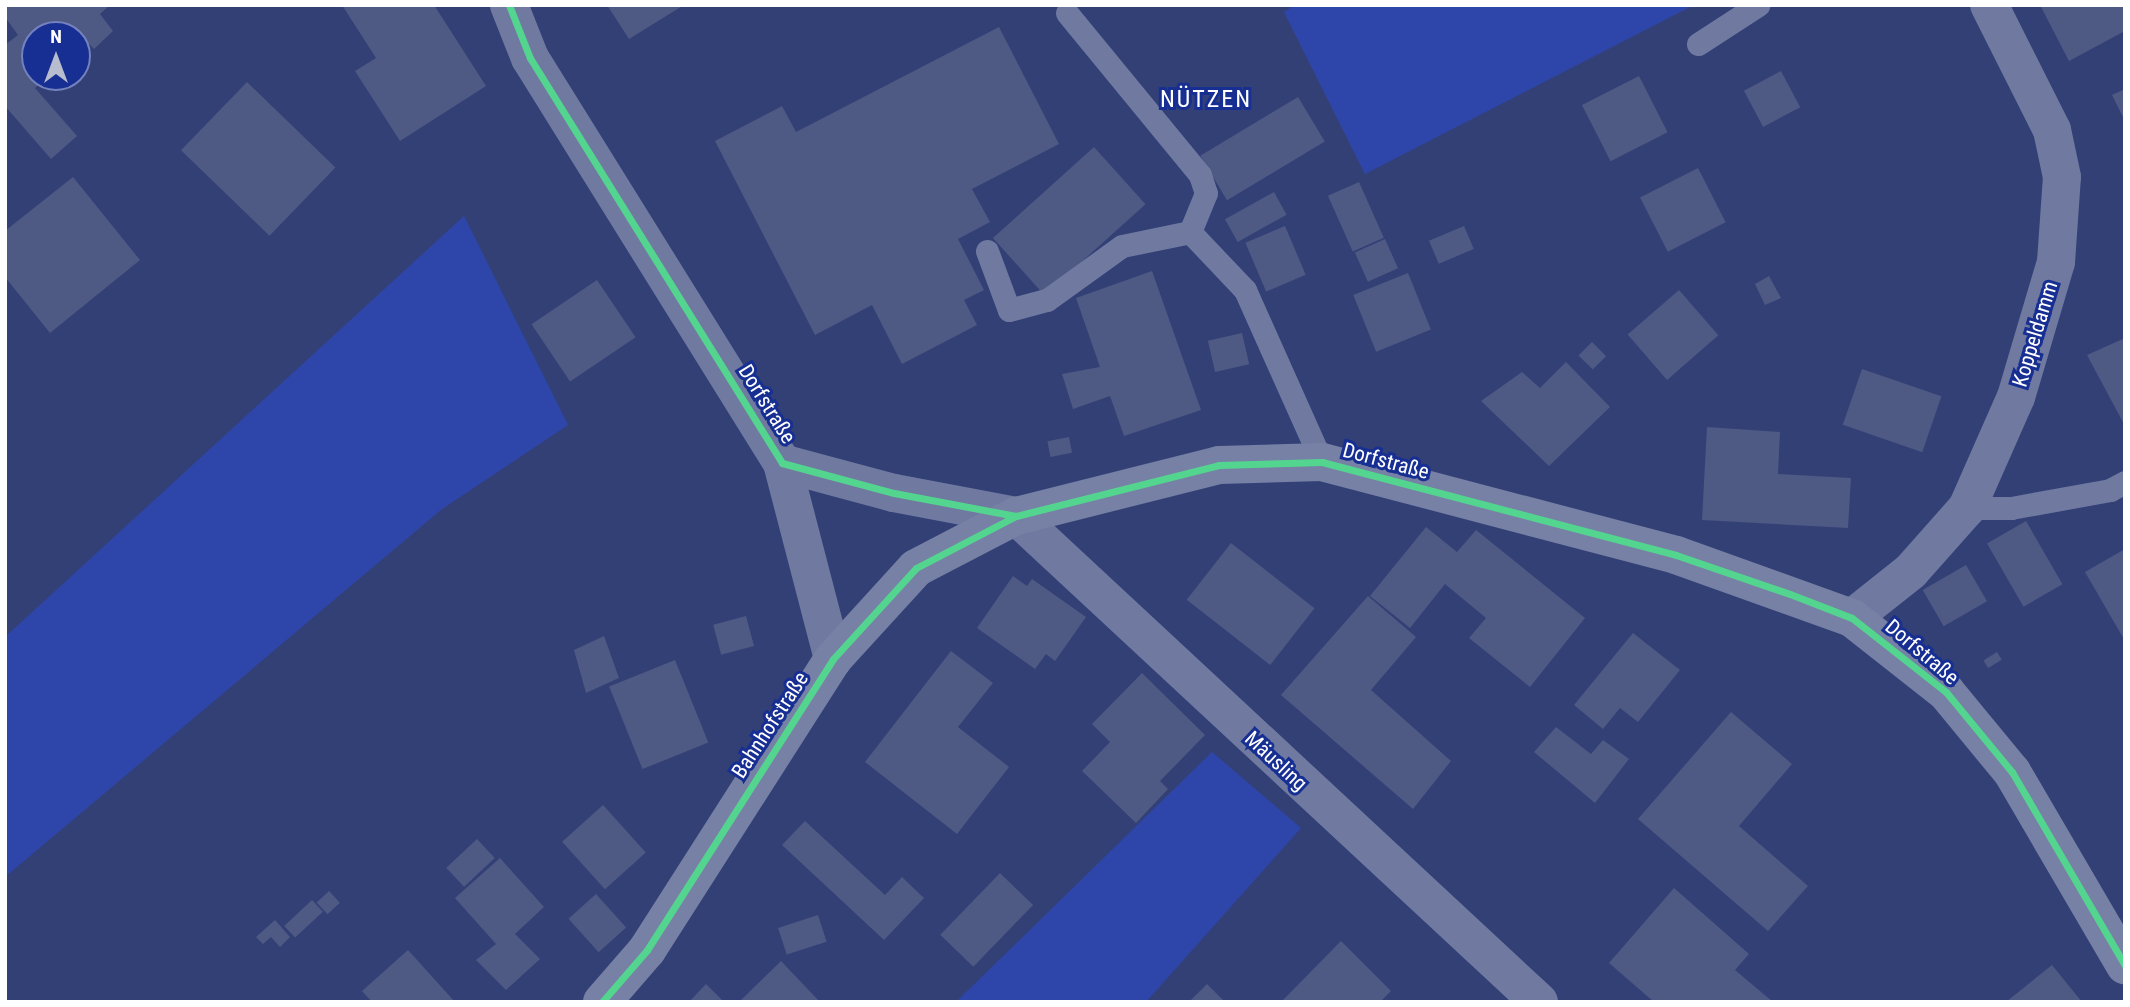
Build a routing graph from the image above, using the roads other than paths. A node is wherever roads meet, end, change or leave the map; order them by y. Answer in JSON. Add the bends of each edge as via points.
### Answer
{"nodes":[{"id":1,"x":509,"y":5,"type":"edge"},
{"id":2,"x":1758,"y":5,"type":"edge"},
{"id":3,"x":1989,"y":5,"type":"edge"},
{"id":4,"x":1067,"y":13,"type":"dead end"},
{"id":5,"x":1698,"y":44,"type":"dead end"},
{"id":6,"x":1190,"y":233,"type":"junction"},
{"id":7,"x":987,"y":251,"type":"dead end"},
{"id":8,"x":1322,"y":462,"type":"junction"},
{"id":9,"x":782,"y":463,"type":"junction"},
{"id":10,"x":2125,"y":482,"type":"edge"},
{"id":11,"x":1967,"y":508,"type":"junction"},
{"id":12,"x":1016,"y":516,"type":"junction"},
{"id":13,"x":1852,"y":618,"type":"junction"},
{"id":14,"x":833,"y":659,"type":"junction"},
{"id":15,"x":2125,"y":965,"type":"edge"},
{"id":16,"x":602,"y":1002,"type":"edge"},
{"id":17,"x":1539,"y":1002,"type":"edge"}],
"edges":[{"from":1,"to":9,"type":"street","name":"Dorfstraße","via":[[530,58]]},
{"from":2,"to":5,"type":"lane"},
{"from":3,"to":11,"type":"street","name":"Koppeldamm","via":[[2052,130],[2062,177],[2062,220],[2045,309],[2016,397]]},
{"from":4,"to":6,"type":"lane","via":[[1200,175],[1206,193]]},
{"from":6,"to":7,"type":"lane","via":[[1122,246],[1047,300],[1009,310]]},
{"from":6,"to":8,"type":"lane","via":[[1245,290]]},
{"from":8,"to":12,"type":"street","name":"Dorfstraße","via":[[1219,465]]},
{"from":8,"to":13,"type":"street","name":"Dorfstraße","via":[[1676,555]]},
{"from":9,"to":12,"type":"street","name":"Dorfstraße","via":[[894,493]]},
{"from":9,"to":14,"type":"street","name":"Dorfstraße"},
{"from":10,"to":11,"type":"lane","via":[[2110,490],[2011,508]]},
{"from":11,"to":13,"type":"street","name":"Koppeldamm","via":[[1911,570]]},
{"from":12,"to":14,"type":"street","name":"Bahnhofstraße","via":[[916,568]]},
{"from":12,"to":17,"type":"street","name":"Mäusling"},
{"from":13,"to":15,"type":"street","name":"Dorfstraße","via":[[1945,692],[2011,772]]},
{"from":14,"to":16,"type":"street","name":"Bahnhofstraße","via":[[648,950]]}]}
